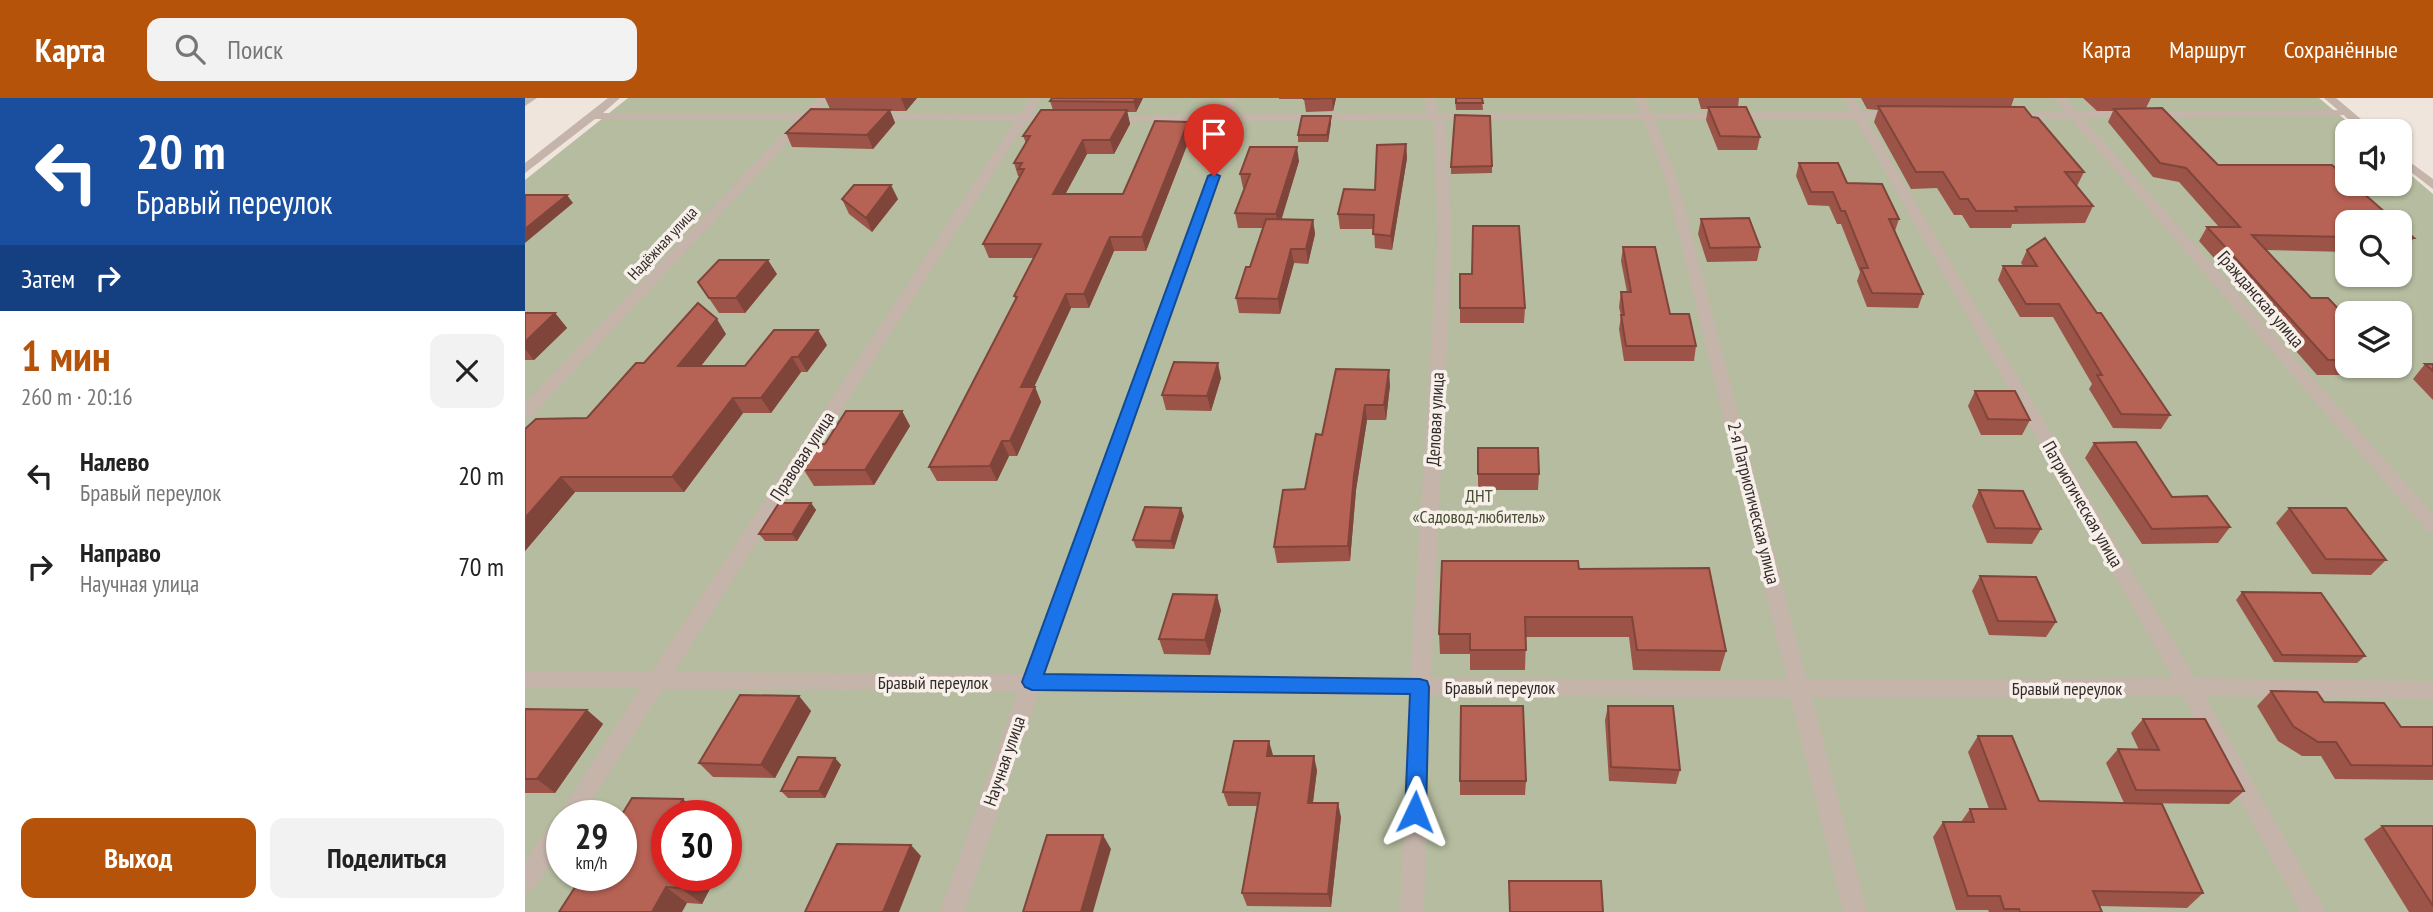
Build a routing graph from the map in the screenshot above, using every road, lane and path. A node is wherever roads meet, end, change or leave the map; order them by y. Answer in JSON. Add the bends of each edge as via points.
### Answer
{"nodes":[{"id":1,"x":533,"y":98,"type":"edge"},
{"id":2,"x":615,"y":98,"type":"edge"},
{"id":3,"x":824,"y":98,"type":"edge"},
{"id":4,"x":1036,"y":98,"type":"edge"},
{"id":5,"x":1230,"y":98,"type":"edge"},
{"id":6,"x":1430,"y":98,"type":"edge"},
{"id":7,"x":1849,"y":98,"type":"edge"},
{"id":8,"x":2059,"y":98,"type":"edge"},
{"id":9,"x":2329,"y":98,"type":"edge"},
{"id":10,"x":525,"y":103,"type":"edge"},
{"id":11,"x":1642,"y":106,"type":"edge"},
{"id":12,"x":2346,"y":112,"type":"junction"},
{"id":13,"x":1860,"y":115,"type":"junction"},
{"id":14,"x":1913,"y":115,"type":"edge"},
{"id":15,"x":591,"y":116,"type":"junction"},
{"id":16,"x":806,"y":116,"type":"junction"},
{"id":17,"x":834,"y":116,"type":"edge"},
{"id":18,"x":861,"y":116,"type":"edge"},
{"id":19,"x":1994,"y":116,"type":"edge"},
{"id":20,"x":1435,"y":117,"type":"junction"},
{"id":21,"x":2077,"y":117,"type":"junction"},
{"id":22,"x":1024,"y":118,"type":"junction"},
{"id":23,"x":1065,"y":118,"type":"edge"},
{"id":24,"x":1092,"y":118,"type":"edge"},
{"id":25,"x":1229,"y":118,"type":"junction"},
{"id":26,"x":2354,"y":119,"type":"edge"},
{"id":27,"x":2412,"y":168,"type":"edge"},
{"id":28,"x":525,"y":169,"type":"edge"},
{"id":29,"x":2433,"y":185,"type":"edge"},
{"id":30,"x":525,"y":413,"type":"edge"},
{"id":31,"x":2433,"y":526,"type":"edge"},
{"id":32,"x":525,"y":679,"type":"edge"},
{"id":33,"x":654,"y":682,"type":"junction"},
{"id":34,"x":1032,"y":682,"type":"junction"},
{"id":35,"x":1420,"y":687,"type":"junction"},
{"id":36,"x":2189,"y":687,"type":"junction"},
{"id":37,"x":1801,"y":689,"type":"junction"},
{"id":38,"x":2433,"y":690,"type":"edge"},
{"id":39,"x":579,"y":800,"type":"edge"},
{"id":40,"x":546,"y":850,"type":"edge"},
{"id":41,"x":525,"y":882,"type":"edge"},
{"id":42,"x":952,"y":912,"type":"edge"},
{"id":43,"x":1412,"y":912,"type":"edge"},
{"id":44,"x":1855,"y":912,"type":"edge"},
{"id":45,"x":2314,"y":912,"type":"edge"}],
"edges":[{"from":1,"to":10,"type":"lane"},
{"from":2,"to":15,"type":"street"},
{"from":3,"to":16,"type":"street","name":"Надёжная улица"},
{"from":4,"to":22,"type":"street","name":"Правовая улица"},
{"from":5,"to":25,"type":"street","name":"Научная улица","via":[[1225,111]]},
{"from":6,"to":20,"type":"street","name":"Деловая улица"},
{"from":7,"to":13,"type":"street","name":"Патриотическая улица"},
{"from":8,"to":21,"type":"street","name":"Гражданская улица"},
{"from":9,"to":12,"type":"street"},
{"from":11,"to":13,"type":"street"},
{"from":11,"to":20,"type":"street"},
{"from":11,"to":37,"type":"street","name":"2-я Патриотическая улица","via":[[1672,181]]},
{"from":12,"to":21,"type":"street"},
{"from":12,"to":26,"type":"street"},
{"from":13,"to":14,"type":"street"},
{"from":13,"to":36,"type":"street","name":"Патриотическая улица"},
{"from":15,"to":16,"type":"street"},
{"from":15,"to":28,"type":"street"},
{"from":16,"to":17,"type":"street"},
{"from":16,"to":30,"type":"street","name":"Надёжная улица"},
{"from":18,"to":22,"type":"street"},
{"from":19,"to":21,"type":"street"},
{"from":20,"to":25,"type":"street"},
{"from":20,"to":35,"type":"street","name":"Деловая улица","via":[[1440,124],[1445,239]]},
{"from":21,"to":31,"type":"street","name":"Гражданская улица"},
{"from":22,"to":23,"type":"street"},
{"from":22,"to":33,"type":"street","name":"Правовая улица"},
{"from":24,"to":25,"type":"street"},
{"from":25,"to":34,"type":"street","name":"Научная улица","via":[[1232,126]]},
{"from":27,"to":29,"type":"street"},
{"from":32,"to":33,"type":"street","name":"Бравый переулок"},
{"from":33,"to":34,"type":"street","name":"Бравый переулок"},
{"from":33,"to":39,"type":"street","name":"Правовая улица"},
{"from":34,"to":35,"type":"street","name":"Бравый переулок"},
{"from":34,"to":42,"type":"street","name":"Научная улица"},
{"from":35,"to":37,"type":"street","name":"Бравый переулок"},
{"from":35,"to":43,"type":"street","name":"Деловая улица"},
{"from":36,"to":37,"type":"street","name":"Бравый переулок"},
{"from":36,"to":38,"type":"street","name":"Бравый переулок"},
{"from":36,"to":45,"type":"street","name":"Патриотическая улица"},
{"from":37,"to":44,"type":"street","name":"2-я Патриотическая улица"},
{"from":40,"to":41,"type":"street"}]}
